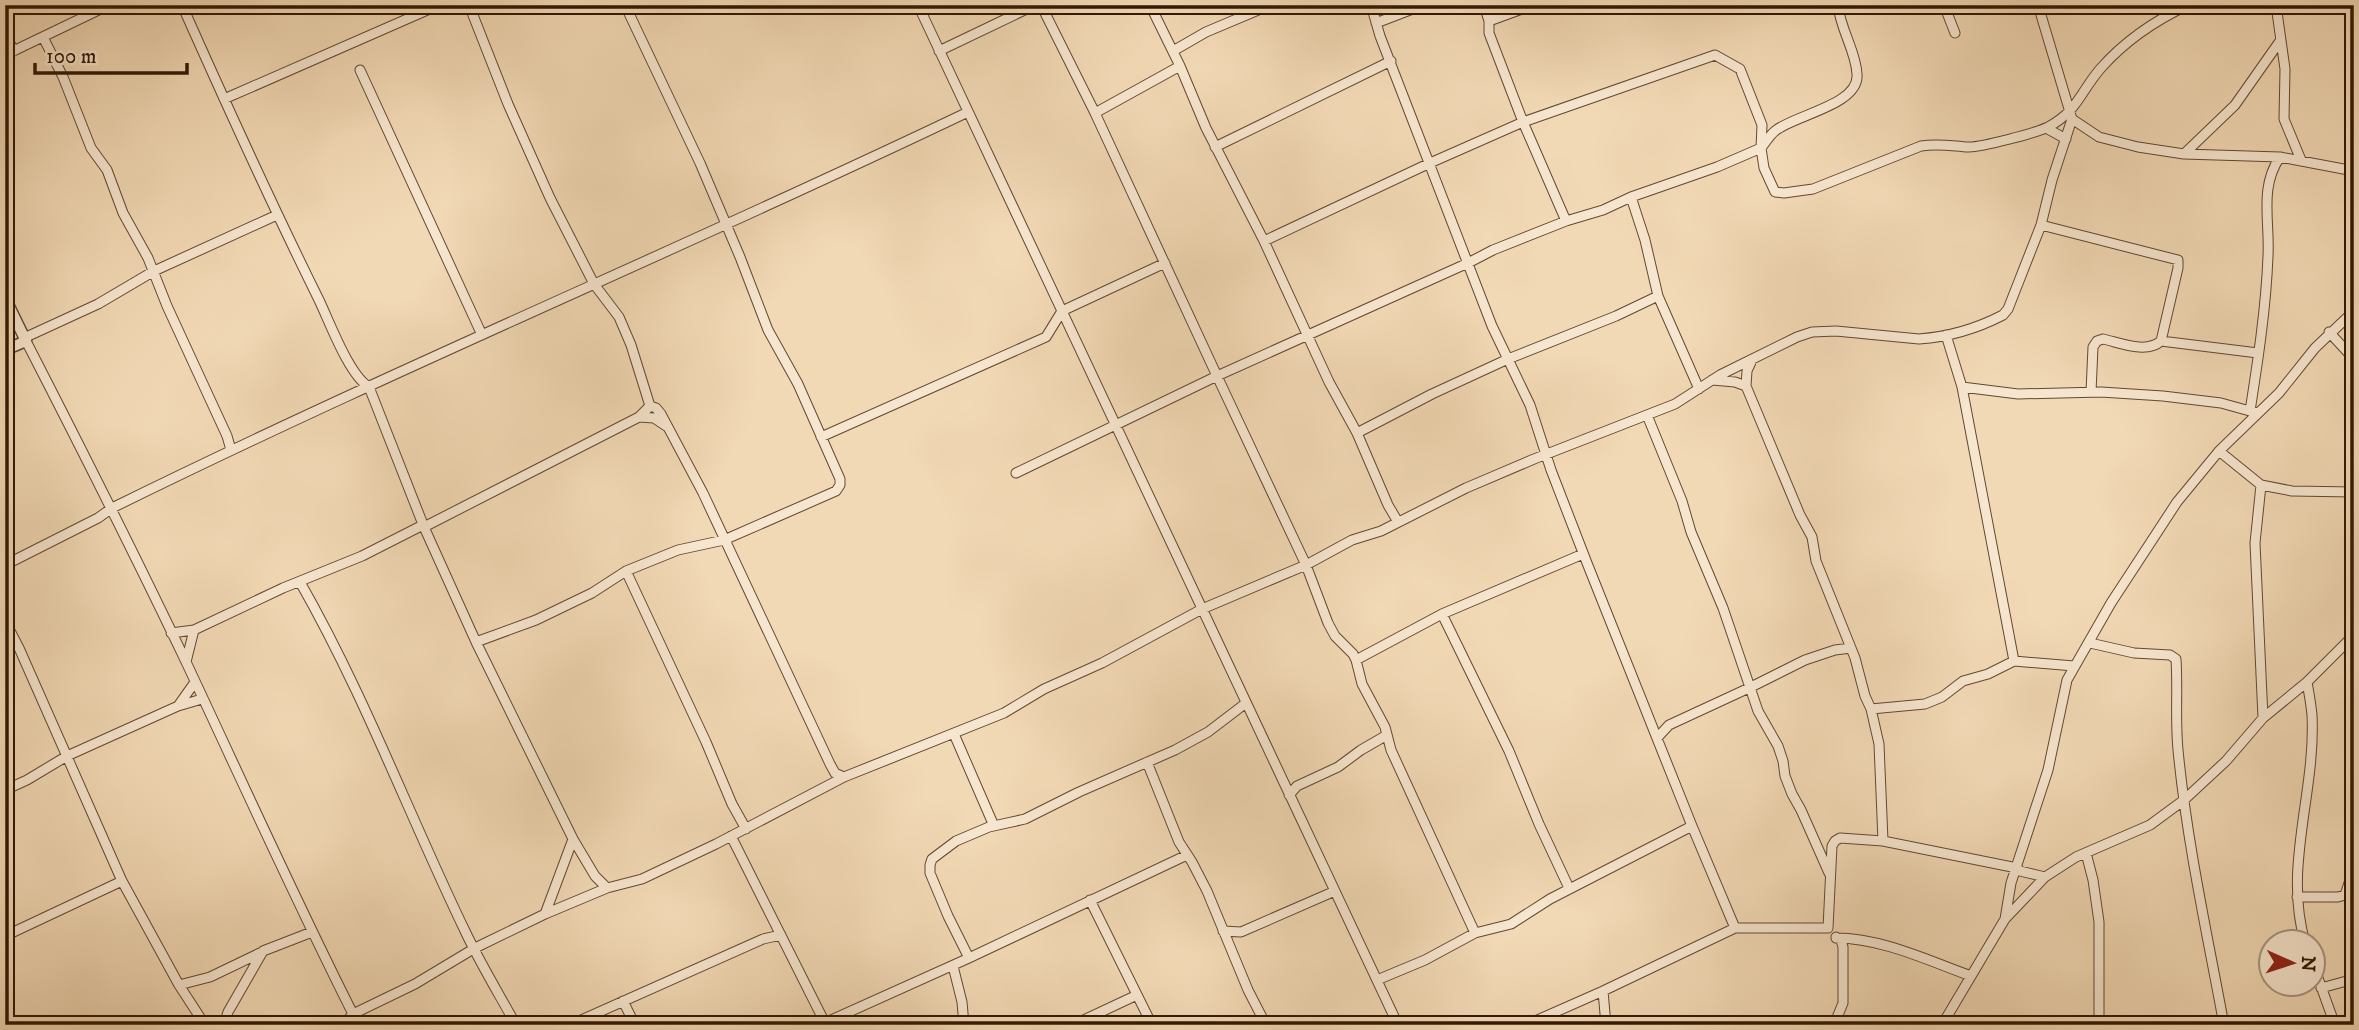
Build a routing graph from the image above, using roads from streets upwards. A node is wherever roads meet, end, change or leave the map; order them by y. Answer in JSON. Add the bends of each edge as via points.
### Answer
{"nodes":[{"id":1,"x":182,"y":5,"type":"edge"},
{"id":2,"x":439,"y":5,"type":"edge"},
{"id":3,"x":469,"y":5,"type":"edge"},
{"id":4,"x":625,"y":5,"type":"edge"},
{"id":5,"x":918,"y":5,"type":"edge"},
{"id":6,"x":1035,"y":5,"type":"edge"},
{"id":7,"x":1041,"y":5,"type":"edge"},
{"id":8,"x":1150,"y":5,"type":"edge"},
{"id":9,"x":1270,"y":5,"type":"edge"},
{"id":10,"x":1371,"y":5,"type":"edge"},
{"id":11,"x":1423,"y":5,"type":"edge"},
{"id":12,"x":1483,"y":5,"type":"edge"},
{"id":13,"x":1533,"y":5,"type":"edge"},
{"id":14,"x":1838,"y":5,"type":"edge"},
{"id":15,"x":1944,"y":5,"type":"edge"},
{"id":16,"x":2038,"y":5,"type":"edge"},
{"id":17,"x":2188,"y":5,"type":"edge"},
{"id":18,"x":2276,"y":5,"type":"edge"},
{"id":19,"x":105,"y":6,"type":"edge"},
{"id":20,"x":1489,"y":21,"type":"junction"},
{"id":21,"x":1376,"y":23,"type":"junction"},
{"id":22,"x":1955,"y":33,"type":"dead end"},
{"id":23,"x":5,"y":34,"type":"edge"},
{"id":24,"x":43,"y":37,"type":"junction"},
{"id":25,"x":2281,"y":41,"type":"junction"},
{"id":26,"x":939,"y":51,"type":"junction"},
{"id":27,"x":1173,"y":51,"type":"junction"},
{"id":28,"x":9,"y":53,"type":"edge"},
{"id":29,"x":1391,"y":61,"type":"junction"},
{"id":30,"x":1180,"y":66,"type":"junction"},
{"id":31,"x":360,"y":70,"type":"dead end"},
{"id":32,"x":224,"y":99,"type":"junction"},
{"id":33,"x":968,"y":112,"type":"junction"},
{"id":34,"x":1096,"y":113,"type":"junction"},
{"id":35,"x":2071,"y":116,"type":"junction"},
{"id":36,"x":1523,"y":122,"type":"junction"},
{"id":37,"x":2046,"y":128,"type":"junction"},
{"id":38,"x":2066,"y":139,"type":"junction"},
{"id":39,"x":1215,"y":147,"type":"junction"},
{"id":40,"x":1761,"y":148,"type":"junction"},
{"id":41,"x":2184,"y":153,"type":"junction"},
{"id":42,"x":2280,"y":157,"type":"junction"},
{"id":43,"x":2301,"y":160,"type":"junction"},
{"id":44,"x":1430,"y":163,"type":"junction"},
{"id":45,"x":2354,"y":171,"type":"edge"},
{"id":46,"x":1631,"y":197,"type":"junction"},
{"id":47,"x":277,"y":215,"type":"junction"},
{"id":48,"x":1566,"y":221,"type":"junction"},
{"id":49,"x":2354,"y":222,"type":"edge"},
{"id":50,"x":725,"y":224,"type":"junction"},
{"id":51,"x":2041,"y":225,"type":"junction"},
{"id":52,"x":1264,"y":241,"type":"junction"},
{"id":53,"x":1165,"y":263,"type":"junction"},
{"id":54,"x":1468,"y":263,"type":"junction"},
{"id":55,"x":2354,"y":269,"type":"edge"},
{"id":56,"x":154,"y":271,"type":"junction"},
{"id":57,"x":594,"y":284,"type":"junction"},
{"id":58,"x":1658,"y":296,"type":"junction"},
{"id":59,"x":5,"y":298,"type":"edge"},
{"id":60,"x":1062,"y":311,"type":"junction"},
{"id":61,"x":2354,"y":311,"type":"edge"},
{"id":62,"x":2329,"y":332,"type":"junction"},
{"id":63,"x":482,"y":335,"type":"junction"},
{"id":64,"x":1947,"y":335,"type":"junction"},
{"id":65,"x":1308,"y":337,"type":"junction"},
{"id":66,"x":25,"y":339,"type":"junction"},
{"id":67,"x":2161,"y":341,"type":"junction"},
{"id":68,"x":5,"y":351,"type":"edge"},
{"id":69,"x":2258,"y":353,"type":"junction"},
{"id":70,"x":1753,"y":358,"type":"junction"},
{"id":71,"x":1508,"y":359,"type":"junction"},
{"id":72,"x":2354,"y":359,"type":"edge"},
{"id":73,"x":1217,"y":376,"type":"junction"},
{"id":74,"x":1712,"y":380,"type":"junction"},
{"id":75,"x":1746,"y":386,"type":"junction"},
{"id":76,"x":369,"y":387,"type":"junction"},
{"id":77,"x":1962,"y":387,"type":"junction"},
{"id":78,"x":1699,"y":389,"type":"junction"},
{"id":79,"x":2091,"y":392,"type":"junction"},
{"id":80,"x":650,"y":406,"type":"junction"},
{"id":81,"x":2254,"y":412,"type":"junction"},
{"id":82,"x":1647,"y":415,"type":"junction"},
{"id":83,"x":639,"y":417,"type":"junction"},
{"id":84,"x":666,"y":426,"type":"junction"},
{"id":85,"x":1115,"y":427,"type":"junction"},
{"id":86,"x":1357,"y":433,"type":"junction"},
{"id":87,"x":821,"y":437,"type":"junction"},
{"id":88,"x":231,"y":450,"type":"junction"},
{"id":89,"x":2220,"y":451,"type":"junction"},
{"id":90,"x":1546,"y":455,"type":"junction"},
{"id":91,"x":1016,"y":472,"type":"dead end"},
{"id":92,"x":2261,"y":485,"type":"junction"},
{"id":93,"x":2354,"y":492,"type":"edge"},
{"id":94,"x":112,"y":509,"type":"junction"},
{"id":95,"x":1398,"y":522,"type":"junction"},
{"id":96,"x":424,"y":526,"type":"junction"},
{"id":97,"x":724,"y":540,"type":"junction"},
{"id":98,"x":1583,"y":554,"type":"junction"},
{"id":99,"x":5,"y":565,"type":"edge"},
{"id":100,"x":1306,"y":565,"type":"junction"},
{"id":101,"x":626,"y":571,"type":"junction"},
{"id":102,"x":300,"y":582,"type":"junction"},
{"id":103,"x":1202,"y":608,"type":"junction"},
{"id":104,"x":1442,"y":614,"type":"junction"},
{"id":105,"x":5,"y":621,"type":"edge"},
{"id":106,"x":194,"y":630,"type":"junction"},
{"id":107,"x":171,"y":633,"type":"junction"},
{"id":108,"x":2354,"y":635,"type":"edge"},
{"id":109,"x":476,"y":642,"type":"junction"},
{"id":110,"x":2090,"y":643,"type":"junction"},
{"id":111,"x":1851,"y":648,"type":"junction"},
{"id":112,"x":1356,"y":660,"type":"junction"},
{"id":113,"x":2014,"y":661,"type":"junction"},
{"id":114,"x":186,"y":662,"type":"junction"},
{"id":115,"x":2074,"y":666,"type":"junction"},
{"id":116,"x":195,"y":682,"type":"junction"},
{"id":117,"x":2307,"y":682,"type":"junction"},
{"id":118,"x":1749,"y":688,"type":"junction"},
{"id":119,"x":202,"y":699,"type":"junction"},
{"id":120,"x":1246,"y":703,"type":"junction"},
{"id":121,"x":178,"y":706,"type":"junction"},
{"id":122,"x":1871,"y":709,"type":"junction"},
{"id":123,"x":2263,"y":718,"type":"junction"},
{"id":124,"x":1650,"y":721,"type":"junction"},
{"id":125,"x":1669,"y":725,"type":"junction"},
{"id":126,"x":954,"y":734,"type":"junction"},
{"id":127,"x":1387,"y":735,"type":"junction"},
{"id":128,"x":1657,"y":738,"type":"junction"},
{"id":129,"x":67,"y":756,"type":"junction"},
{"id":130,"x":1147,"y":762,"type":"junction"},
{"id":131,"x":844,"y":776,"type":"junction"},
{"id":132,"x":1283,"y":782,"type":"junction"},
{"id":133,"x":1297,"y":786,"type":"junction"},
{"id":134,"x":5,"y":790,"type":"edge"},
{"id":135,"x":1289,"y":795,"type":"junction"},
{"id":136,"x":2184,"y":800,"type":"junction"},
{"id":137,"x":994,"y":826,"type":"junction"},
{"id":138,"x":1692,"y":826,"type":"junction"},
{"id":139,"x":746,"y":829,"type":"junction"},
{"id":140,"x":731,"y":836,"type":"junction"},
{"id":141,"x":573,"y":839,"type":"junction"},
{"id":142,"x":1882,"y":841,"type":"junction"},
{"id":143,"x":2086,"y":853,"type":"junction"},
{"id":144,"x":1187,"y":855,"type":"junction"},
{"id":145,"x":2017,"y":868,"type":"junction"},
{"id":146,"x":2354,"y":868,"type":"edge"},
{"id":147,"x":1830,"y":876,"type":"junction"},
{"id":148,"x":2045,"y":877,"type":"junction"},
{"id":149,"x":122,"y":881,"type":"junction"},
{"id":150,"x":607,"y":888,"type":"junction"},
{"id":151,"x":1569,"y":888,"type":"junction"},
{"id":152,"x":1335,"y":891,"type":"junction"},
{"id":153,"x":2297,"y":897,"type":"junction"},
{"id":154,"x":1090,"y":900,"type":"junction"},
{"id":155,"x":545,"y":914,"type":"junction"},
{"id":156,"x":2005,"y":919,"type":"junction"},
{"id":157,"x":1735,"y":928,"type":"junction"},
{"id":158,"x":1828,"y":928,"type":"junction"},
{"id":159,"x":2301,"y":928,"type":"edge"},
{"id":160,"x":1223,"y":931,"type":"junction"},
{"id":161,"x":312,"y":932,"type":"junction"},
{"id":162,"x":1241,"y":932,"type":"junction"},
{"id":163,"x":1475,"y":933,"type":"junction"},
{"id":164,"x":781,"y":935,"type":"junction"},
{"id":165,"x":5,"y":936,"type":"edge"},
{"id":166,"x":1836,"y":937,"type":"junction"},
{"id":167,"x":475,"y":948,"type":"junction"},
{"id":168,"x":1231,"y":948,"type":"junction"},
{"id":169,"x":264,"y":951,"type":"junction"},
{"id":170,"x":969,"y":958,"type":"junction"},
{"id":171,"x":953,"y":966,"type":"junction"},
{"id":172,"x":1971,"y":976,"type":"junction"},
{"id":173,"x":2354,"y":979,"type":"edge"},
{"id":174,"x":1377,"y":980,"type":"junction"},
{"id":175,"x":179,"y":985,"type":"junction"},
{"id":176,"x":2328,"y":986,"type":"edge"},
{"id":177,"x":1603,"y":991,"type":"junction"},
{"id":178,"x":1137,"y":995,"type":"junction"},
{"id":179,"x":2325,"y":998,"type":"edge"},
{"id":180,"x":623,"y":1002,"type":"junction"},
{"id":181,"x":353,"y":1014,"type":"junction"},
{"id":182,"x":1537,"y":1022,"type":"edge"},
{"id":183,"x":828,"y":1023,"type":"edge"},
{"id":184,"x":205,"y":1025,"type":"edge"},
{"id":185,"x":224,"y":1025,"type":"edge"},
{"id":186,"x":343,"y":1025,"type":"edge"},
{"id":187,"x":357,"y":1025,"type":"edge"},
{"id":188,"x":516,"y":1025,"type":"edge"},
{"id":189,"x":570,"y":1025,"type":"edge"},
{"id":190,"x":635,"y":1025,"type":"edge"},
{"id":191,"x":964,"y":1025,"type":"edge"},
{"id":192,"x":1073,"y":1025,"type":"edge"},
{"id":193,"x":1152,"y":1025,"type":"edge"},
{"id":194,"x":1266,"y":1025,"type":"edge"},
{"id":195,"x":1398,"y":1025,"type":"edge"},
{"id":196,"x":1526,"y":1025,"type":"edge"},
{"id":197,"x":1606,"y":1025,"type":"edge"},
{"id":198,"x":1834,"y":1025,"type":"edge"},
{"id":199,"x":1942,"y":1025,"type":"edge"},
{"id":200,"x":2099,"y":1025,"type":"edge"},
{"id":201,"x":2224,"y":1025,"type":"edge"},
{"id":202,"x":2335,"y":1025,"type":"edge"}],
"edges":[{"from":1,"to":32,"type":"street"},
{"from":2,"to":32,"type":"street"},
{"from":3,"to":57,"type":"street","via":[[508,104]]},
{"from":4,"to":50,"type":"street"},
{"from":5,"to":26,"type":"street"},
{"from":6,"to":26,"type":"street"},
{"from":7,"to":34,"type":"street"},
{"from":8,"to":27,"type":"street"},
{"from":9,"to":27,"type":"street"},
{"from":10,"to":21,"type":"street"},
{"from":11,"to":21,"type":"street"},
{"from":12,"to":20,"type":"street"},
{"from":13,"to":20,"type":"street"},
{"from":14,"to":40,"type":"street","via":[[1857,72],[1853,89],[1839,101],[1775,131]]},
{"from":15,"to":22,"type":"street"},
{"from":16,"to":35,"type":"street"},
{"from":17,"to":35,"type":"street","via":[[2117,52],[2093,78]]},
{"from":18,"to":25,"type":"street"},
{"from":19,"to":24,"type":"street"},
{"from":20,"to":36,"type":"street","via":[[1489,33]]},
{"from":21,"to":29,"type":"street"},
{"from":23,"to":28,"type":"street"},
{"from":24,"to":28,"type":"street"},
{"from":24,"to":56,"type":"street","via":[[91,148],[107,170]]},
{"from":25,"to":41,"type":"street","via":[[2235,105]]},
{"from":25,"to":43,"type":"street","via":[[2284,119]]},
{"from":26,"to":33,"type":"street"},
{"from":27,"to":30,"type":"street"},
{"from":29,"to":39,"type":"street"},
{"from":29,"to":44,"type":"street"},
{"from":30,"to":34,"type":"street"},
{"from":30,"to":39,"type":"street"},
{"from":31,"to":63,"type":"street"},
{"from":32,"to":47,"type":"street"},
{"from":33,"to":50,"type":"street"},
{"from":33,"to":60,"type":"street"},
{"from":34,"to":53,"type":"street"},
{"from":35,"to":37,"type":"street"},
{"from":35,"to":38,"type":"street"},
{"from":35,"to":41,"type":"street","via":[[2099,137]]},
{"from":36,"to":40,"type":"street","via":[[1715,55],[1740,69],[1762,125]]},
{"from":36,"to":44,"type":"street"},
{"from":36,"to":48,"type":"street"},
{"from":37,"to":38,"type":"street"},
{"from":37,"to":40,"type":"street","via":[[1971,147],[1921,146],[1813,189],[1784,193],[1775,192]]},
{"from":38,"to":51,"type":"street"},
{"from":39,"to":52,"type":"street"},
{"from":40,"to":46,"type":"street"},
{"from":41,"to":42,"type":"street"},
{"from":42,"to":43,"type":"street"},
{"from":42,"to":69,"type":"street","via":[[2268,184],[2268,254]]},
{"from":43,"to":45,"type":"street"},
{"from":44,"to":52,"type":"street"},
{"from":44,"to":54,"type":"street"},
{"from":46,"to":48,"type":"street"},
{"from":46,"to":58,"type":"street"},
{"from":47,"to":56,"type":"street"},
{"from":47,"to":76,"type":"street","via":[[356,375]]},
{"from":48,"to":54,"type":"street"},
{"from":49,"to":55,"type":"street"},
{"from":50,"to":57,"type":"street"},
{"from":50,"to":87,"type":"street","via":[[768,330]]},
{"from":51,"to":64,"type":"street","via":[[2003,315]]},
{"from":51,"to":67,"type":"street","via":[[2178,260]]},
{"from":52,"to":65,"type":"street"},
{"from":53,"to":60,"type":"street"},
{"from":53,"to":73,"type":"street"},
{"from":54,"to":65,"type":"street"},
{"from":54,"to":71,"type":"street"},
{"from":56,"to":66,"type":"street"},
{"from":56,"to":88,"type":"street"},
{"from":57,"to":63,"type":"street"},
{"from":57,"to":80,"type":"street","via":[[619,317]]},
{"from":58,"to":71,"type":"street"},
{"from":58,"to":78,"type":"street"},
{"from":59,"to":66,"type":"street"},
{"from":60,"to":85,"type":"street"},
{"from":60,"to":87,"type":"street","via":[[1046,337]]},
{"from":61,"to":62,"type":"street"},
{"from":62,"to":72,"type":"street"},
{"from":62,"to":81,"type":"street","via":[[2279,393]]},
{"from":63,"to":76,"type":"street"},
{"from":64,"to":70,"type":"street","via":[[1919,339],[1812,332]]},
{"from":64,"to":77,"type":"street"},
{"from":65,"to":73,"type":"street"},
{"from":65,"to":86,"type":"street"},
{"from":66,"to":68,"type":"street"},
{"from":66,"to":94,"type":"street"},
{"from":67,"to":69,"type":"street"},
{"from":67,"to":79,"type":"street","via":[[2145,348],[2097,341]]},
{"from":69,"to":81,"type":"street"},
{"from":70,"to":74,"type":"street"},
{"from":70,"to":75,"type":"street"},
{"from":71,"to":86,"type":"street"},
{"from":71,"to":90,"type":"street","via":[[1530,405]]},
{"from":73,"to":85,"type":"street"},
{"from":73,"to":100,"type":"street"},
{"from":74,"to":75,"type":"street"},
{"from":74,"to":78,"type":"street"},
{"from":75,"to":111,"type":"street","via":[[1812,537],[1816,561]]},
{"from":76,"to":88,"type":"street"},
{"from":76,"to":96,"type":"street"},
{"from":77,"to":79,"type":"street","via":[[2018,394]]},
{"from":77,"to":113,"type":"street"},
{"from":78,"to":82,"type":"street"},
{"from":79,"to":81,"type":"street","via":[[2221,403]]},
{"from":80,"to":83,"type":"street"},
{"from":80,"to":84,"type":"street","via":[[661,414]]},
{"from":81,"to":89,"type":"street"},
{"from":82,"to":90,"type":"street"},
{"from":82,"to":118,"type":"street","via":[[1723,608]]},
{"from":83,"to":84,"type":"street","via":[[654,418]]},
{"from":83,"to":96,"type":"street"},
{"from":84,"to":97,"type":"street"},
{"from":85,"to":91,"type":"street"},
{"from":85,"to":103,"type":"street"},
{"from":86,"to":95,"type":"street"},
{"from":87,"to":97,"type":"street","via":[[840,479],[836,491]]},
{"from":88,"to":94,"type":"street"},
{"from":89,"to":92,"type":"street"},
{"from":89,"to":110,"type":"street","via":[[2170,513]]},
{"from":90,"to":95,"type":"street"},
{"from":90,"to":98,"type":"street"},
{"from":92,"to":93,"type":"street","via":[[2292,491]]},
{"from":92,"to":123,"type":"street","via":[[2255,543]]},
{"from":94,"to":99,"type":"street"},
{"from":94,"to":107,"type":"street"},
{"from":95,"to":100,"type":"street"},
{"from":96,"to":102,"type":"street"},
{"from":96,"to":109,"type":"street"},
{"from":97,"to":101,"type":"street","via":[[678,550]]},
{"from":97,"to":131,"type":"street","via":[[830,764],[835,773]]},
{"from":98,"to":104,"type":"street"},
{"from":98,"to":124,"type":"street"},
{"from":100,"to":103,"type":"street"},
{"from":100,"to":112,"type":"street","via":[[1328,623]]},
{"from":101,"to":109,"type":"street","via":[[536,620]]},
{"from":101,"to":139,"type":"street"},
{"from":102,"to":106,"type":"street"},
{"from":102,"to":167,"type":"street","via":[[330,636]]},
{"from":103,"to":120,"type":"street"},
{"from":103,"to":126,"type":"street","via":[[1004,713]]},
{"from":104,"to":112,"type":"street"},
{"from":104,"to":151,"type":"street"},
{"from":105,"to":129,"type":"street"},
{"from":106,"to":107,"type":"street"},
{"from":106,"to":114,"type":"street"},
{"from":107,"to":114,"type":"street"},
{"from":108,"to":117,"type":"street"},
{"from":109,"to":141,"type":"street"},
{"from":110,"to":115,"type":"street"},
{"from":110,"to":136,"type":"street","via":[[2176,659]]},
{"from":111,"to":118,"type":"street","via":[[1805,660]]},
{"from":111,"to":122,"type":"street"},
{"from":112,"to":127,"type":"street","via":[[1362,684]]},
{"from":113,"to":115,"type":"street"},
{"from":113,"to":122,"type":"street","via":[[1963,681],[1934,701]]},
{"from":114,"to":116,"type":"street"},
{"from":115,"to":145,"type":"street"},
{"from":116,"to":119,"type":"street"},
{"from":116,"to":121,"type":"street"},
{"from":117,"to":123,"type":"street"},
{"from":117,"to":153,"type":"street","via":[[2312,716]]},
{"from":118,"to":125,"type":"street"},
{"from":118,"to":147,"type":"street","via":[[1762,721],[1779,746],[1792,794]]},
{"from":119,"to":121,"type":"street"},
{"from":119,"to":161,"type":"street"},
{"from":120,"to":130,"type":"street","via":[[1196,740]]},
{"from":120,"to":132,"type":"street"},
{"from":121,"to":129,"type":"street"},
{"from":122,"to":142,"type":"street","via":[[1879,744]]},
{"from":123,"to":136,"type":"street"},
{"from":124,"to":125,"type":"street"},
{"from":124,"to":128,"type":"street"},
{"from":125,"to":128,"type":"street"},
{"from":126,"to":131,"type":"street"},
{"from":126,"to":137,"type":"street"},
{"from":127,"to":133,"type":"street","via":[[1338,767]]},
{"from":127,"to":163,"type":"street"},
{"from":128,"to":138,"type":"street"},
{"from":129,"to":134,"type":"street"},
{"from":129,"to":149,"type":"street"},
{"from":130,"to":137,"type":"street","via":[[1025,818]]},
{"from":130,"to":144,"type":"street"},
{"from":131,"to":139,"type":"street"},
{"from":132,"to":133,"type":"street"},
{"from":132,"to":135,"type":"street"},
{"from":133,"to":135,"type":"street"},
{"from":135,"to":152,"type":"street"},
{"from":136,"to":143,"type":"street","via":[[2150,825]]},
{"from":136,"to":201,"type":"street"},
{"from":137,"to":170,"type":"street","via":[[956,841],[930,865]]},
{"from":138,"to":151,"type":"street"},
{"from":138,"to":157,"type":"street"},
{"from":139,"to":140,"type":"street"},
{"from":140,"to":150,"type":"street","via":[[642,879]]},
{"from":140,"to":164,"type":"street"},
{"from":141,"to":150,"type":"street","via":[[594,876]]},
{"from":141,"to":155,"type":"street"},
{"from":142,"to":145,"type":"street"},
{"from":142,"to":147,"type":"street","via":[[1835,841]]},
{"from":143,"to":148,"type":"street"},
{"from":143,"to":200,"type":"street","via":[[2099,922]]},
{"from":144,"to":154,"type":"street"},
{"from":144,"to":160,"type":"street"},
{"from":145,"to":148,"type":"street"},
{"from":145,"to":156,"type":"street"},
{"from":146,"to":153,"type":"street","via":[[2345,895]]},
{"from":147,"to":158,"type":"street"},
{"from":148,"to":156,"type":"street"},
{"from":149,"to":165,"type":"street"},
{"from":149,"to":175,"type":"street"},
{"from":150,"to":155,"type":"street"},
{"from":151,"to":163,"type":"street","via":[[1511,925]]},
{"from":152,"to":162,"type":"street"},
{"from":152,"to":174,"type":"street"},
{"from":153,"to":159,"type":"street"},
{"from":154,"to":170,"type":"street"},
{"from":154,"to":178,"type":"street"},
{"from":155,"to":167,"type":"street"},
{"from":156,"to":172,"type":"street"},
{"from":157,"to":158,"type":"street"},
{"from":157,"to":177,"type":"street"},
{"from":158,"to":166,"type":"street"},
{"from":160,"to":162,"type":"street"},
{"from":160,"to":168,"type":"street"},
{"from":161,"to":169,"type":"street"},
{"from":161,"to":181,"type":"street"},
{"from":162,"to":168,"type":"street"},
{"from":163,"to":174,"type":"street"},
{"from":164,"to":180,"type":"street"},
{"from":164,"to":183,"type":"street"},
{"from":166,"to":172,"type":"street","via":[[1877,944]]},
{"from":166,"to":198,"type":"street","via":[[1843,947],[1843,1003]]},
{"from":167,"to":181,"type":"street"},
{"from":167,"to":188,"type":"street"},
{"from":168,"to":194,"type":"street"},
{"from":169,"to":175,"type":"street","via":[[210,977]]},
{"from":169,"to":185,"type":"street"},
{"from":170,"to":171,"type":"street"},
{"from":171,"to":183,"type":"street"},
{"from":171,"to":191,"type":"street"},
{"from":172,"to":199,"type":"street"},
{"from":173,"to":176,"type":"street"},
{"from":174,"to":195,"type":"street"},
{"from":175,"to":184,"type":"street"},
{"from":177,"to":182,"type":"street"},
{"from":177,"to":197,"type":"street"},
{"from":178,"to":192,"type":"street"},
{"from":178,"to":193,"type":"street"},
{"from":179,"to":202,"type":"street"},
{"from":180,"to":189,"type":"street"},
{"from":180,"to":190,"type":"street"},
{"from":181,"to":186,"type":"street"},
{"from":181,"to":187,"type":"street"},
{"from":182,"to":196,"type":"street"}]}
